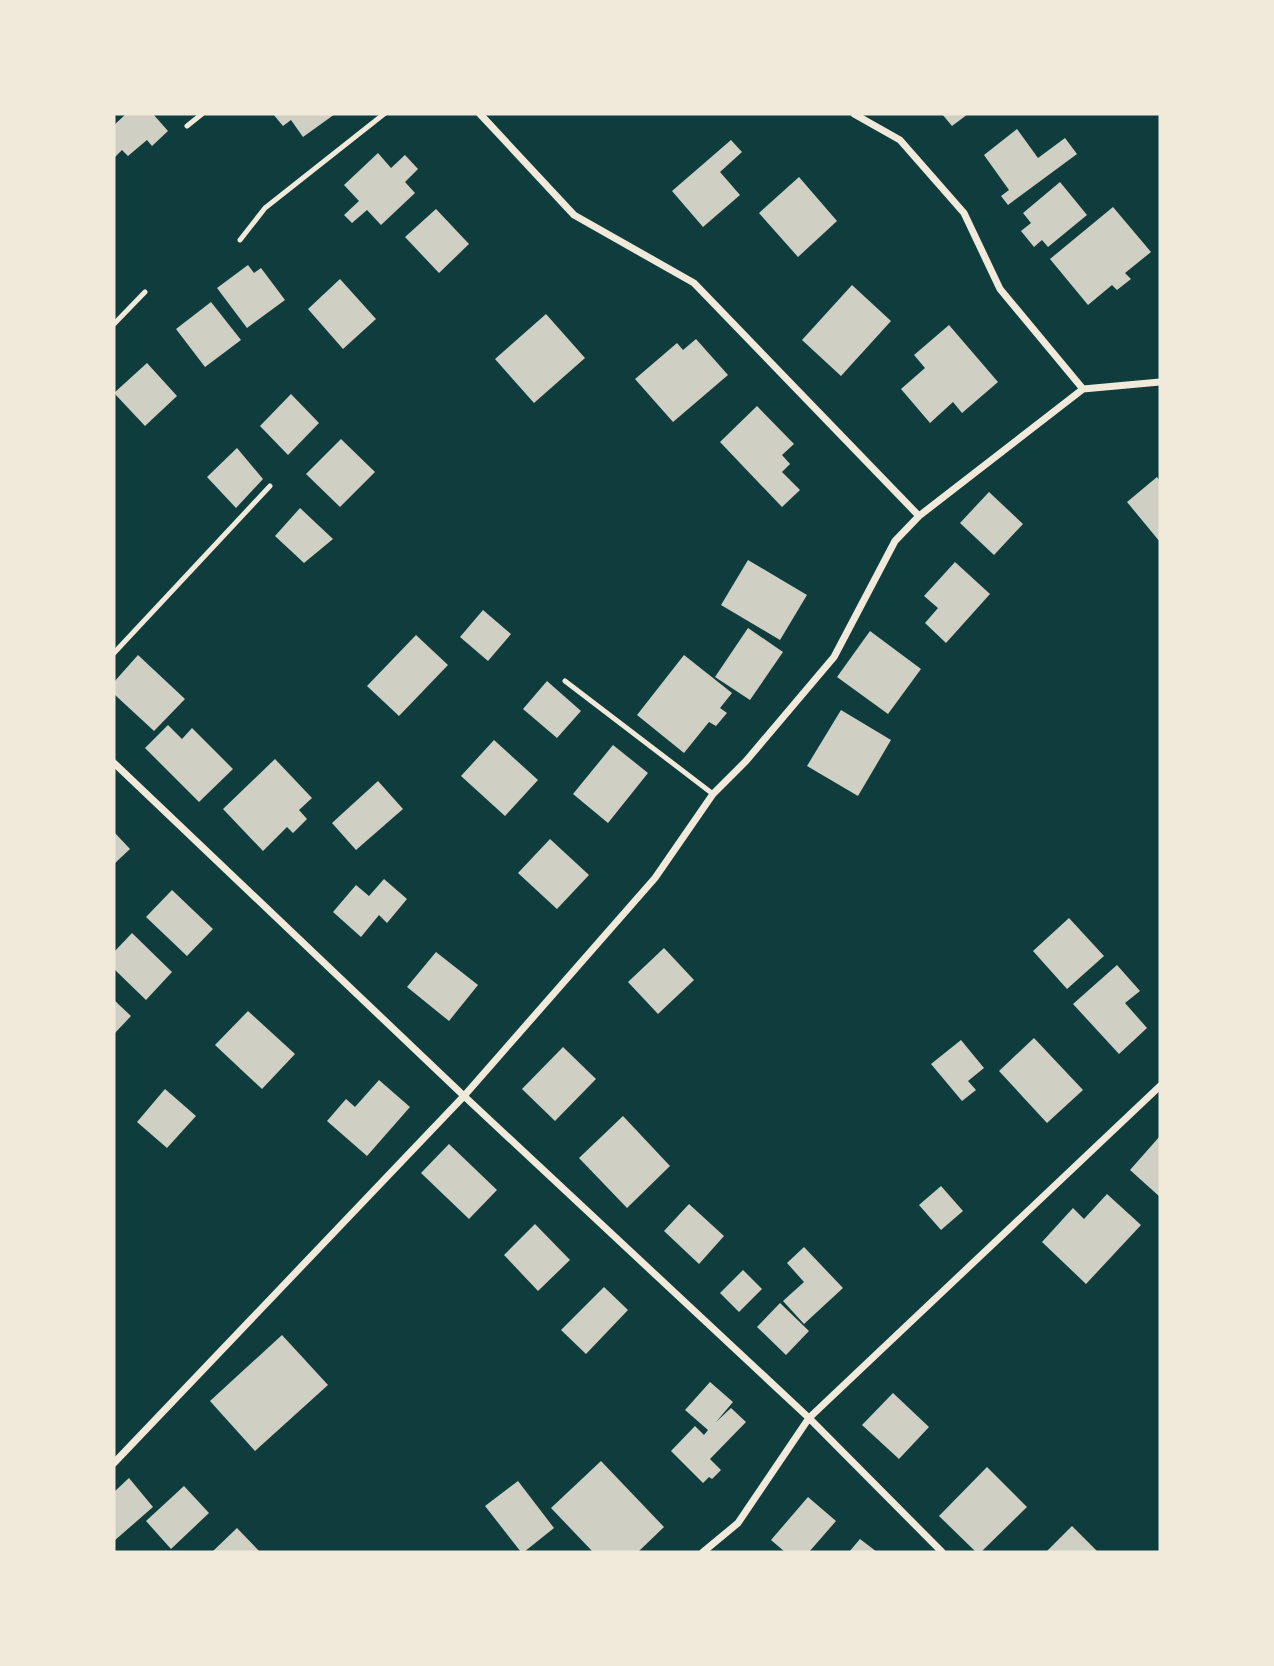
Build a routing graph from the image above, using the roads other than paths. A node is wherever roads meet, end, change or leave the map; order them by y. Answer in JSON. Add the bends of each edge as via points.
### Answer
{"nodes":[{"id":1,"x":202,"y":114,"type":"edge"},
{"id":2,"x":384,"y":114,"type":"edge"},
{"id":3,"x":480,"y":114,"type":"edge"},
{"id":4,"x":854,"y":114,"type":"edge"},
{"id":5,"x":187,"y":126,"type":"dead end"},
{"id":6,"x":240,"y":240,"type":"dead end"},
{"id":7,"x":145,"y":292,"type":"dead end"},
{"id":8,"x":114,"y":324,"type":"edge"},
{"id":9,"x":1160,"y":382,"type":"edge"},
{"id":10,"x":1083,"y":389,"type":"junction"},
{"id":11,"x":270,"y":486,"type":"dead end"},
{"id":12,"x":919,"y":516,"type":"junction"},
{"id":13,"x":114,"y":653,"type":"edge"},
{"id":14,"x":565,"y":681,"type":"dead end"},
{"id":15,"x":114,"y":763,"type":"edge"},
{"id":16,"x":713,"y":794,"type":"junction"},
{"id":17,"x":1160,"y":1086,"type":"edge"},
{"id":18,"x":464,"y":1096,"type":"junction"},
{"id":19,"x":809,"y":1418,"type":"junction"},
{"id":20,"x":114,"y":1463,"type":"edge"},
{"id":21,"x":703,"y":1552,"type":"edge"},
{"id":22,"x":942,"y":1552,"type":"edge"}],
"edges":[{"from":1,"to":5,"type":"lane"},
{"from":2,"to":6,"type":"lane","via":[[265,208]]},
{"from":3,"to":12,"type":"street","via":[[574,215],[694,283]]},
{"from":4,"to":10,"type":"street","via":[[900,140],[964,213],[1000,289]]},
{"from":7,"to":8,"type":"lane"},
{"from":9,"to":10,"type":"street"},
{"from":10,"to":12,"type":"street"},
{"from":11,"to":13,"type":"lane"},
{"from":12,"to":16,"type":"street","via":[[895,541],[834,657]]},
{"from":14,"to":16,"type":"lane"},
{"from":15,"to":18,"type":"street"},
{"from":16,"to":18,"type":"street","via":[[655,878]]},
{"from":17,"to":19,"type":"street"},
{"from":18,"to":19,"type":"street"},
{"from":18,"to":20,"type":"street"},
{"from":19,"to":21,"type":"street","via":[[737,1523]]},
{"from":19,"to":22,"type":"street"}]}
